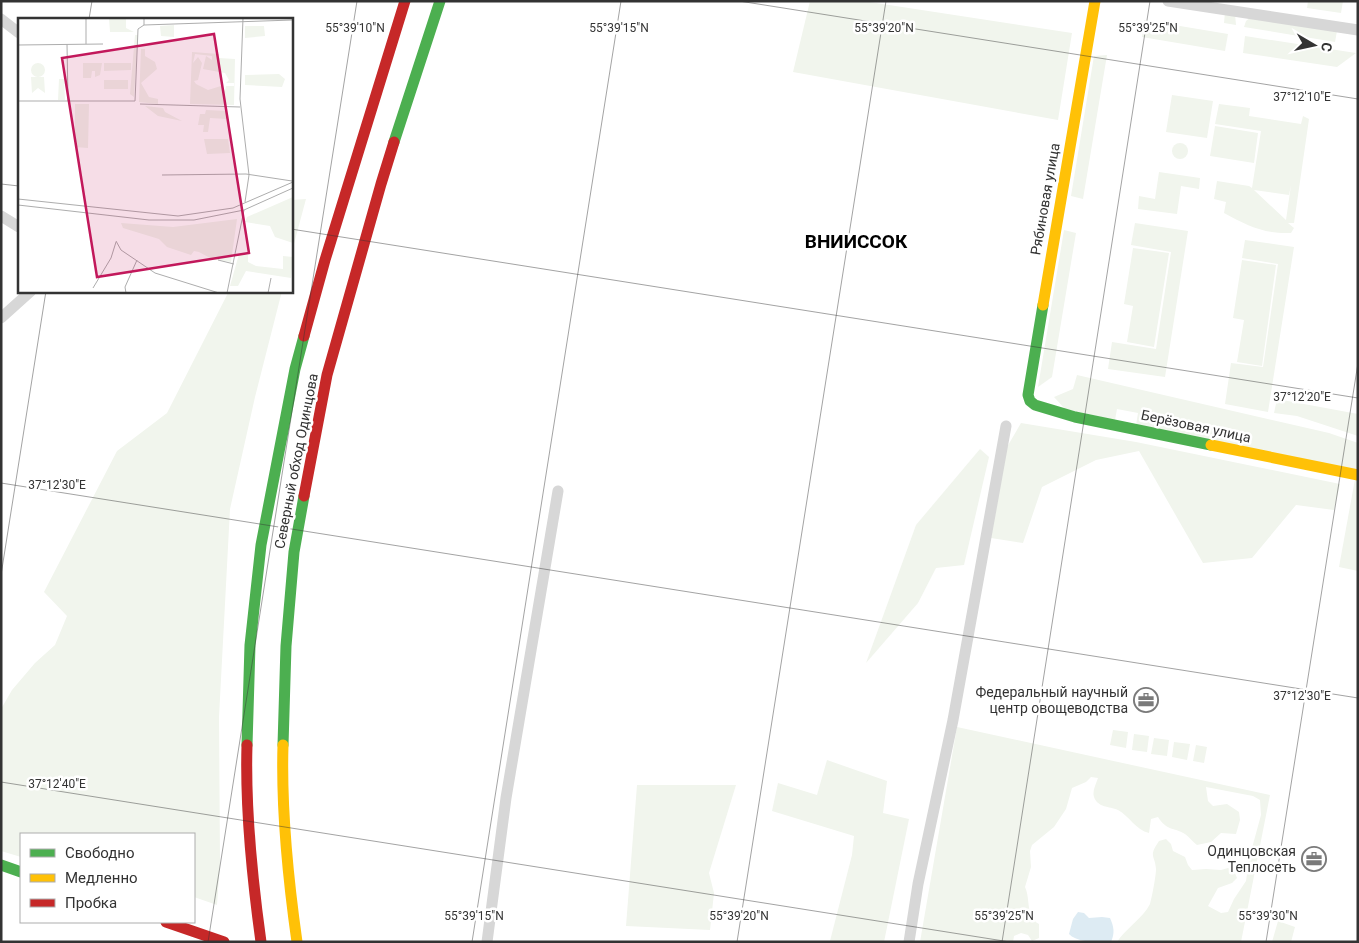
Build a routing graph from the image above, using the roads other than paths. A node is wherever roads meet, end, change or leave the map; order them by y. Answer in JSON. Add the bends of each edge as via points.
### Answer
{"nodes":[{"id":1,"x":405,"y":1,"type":"edge"},
{"id":2,"x":440,"y":1,"type":"edge"},
{"id":3,"x":1095,"y":1,"type":"edge"},
{"id":4,"x":1168,"y":1,"type":"edge"},
{"id":5,"x":1,"y":19,"type":"edge"},
{"id":6,"x":1358,"y":30,"type":"edge"},
{"id":7,"x":18,"y":32,"type":"edge"},
{"id":8,"x":1,"y":216,"type":"edge"},
{"id":9,"x":18,"y":225,"type":"edge"},
{"id":10,"x":30,"y":292,"type":"edge"},
{"id":11,"x":1,"y":318,"type":"edge"},
{"id":12,"x":1030,"y":401,"type":"joint"},
{"id":13,"x":1006,"y":426,"type":"dead end"},
{"id":14,"x":1358,"y":475,"type":"edge"},
{"id":15,"x":558,"y":490,"type":"dead end"},
{"id":16,"x":1,"y":865,"type":"edge"},
{"id":17,"x":20,"y":872,"type":"edge"},
{"id":18,"x":169,"y":923,"type":"edge"},
{"id":19,"x":297,"y":941,"type":"edge"},
{"id":20,"x":224,"y":942,"type":"edge"},
{"id":21,"x":261,"y":942,"type":"edge"},
{"id":22,"x":487,"y":942,"type":"edge"},
{"id":23,"x":909,"y":942,"type":"edge"}],
"edges":[{"from":1,"to":21,"type":"main road","name":"Северный обход Одинцова","via":[[330,242],[295,369],[261,545],[250,645],[246,771]]},
{"from":2,"to":19,"type":"main road","name":"Северный обход Одинцова","via":[[381,184],[327,374],[294,552],[286,646],[282,770],[290,893]]},
{"from":3,"to":12,"type":"main road","name":"Рябиновая улица","via":[[1028,395]]},
{"from":4,"to":6,"type":"street"},
{"from":5,"to":7,"type":"street"},
{"from":8,"to":9,"type":"street"},
{"from":10,"to":11,"type":"street"},
{"from":12,"to":14,"type":"main road","name":"Берёзовая улица","via":[[1075,417]]},
{"from":13,"to":23,"type":"street"},
{"from":15,"to":22,"type":"street","via":[[506,798]]},
{"from":16,"to":17,"type":"main road"},
{"from":18,"to":20,"type":"main road"}]}
